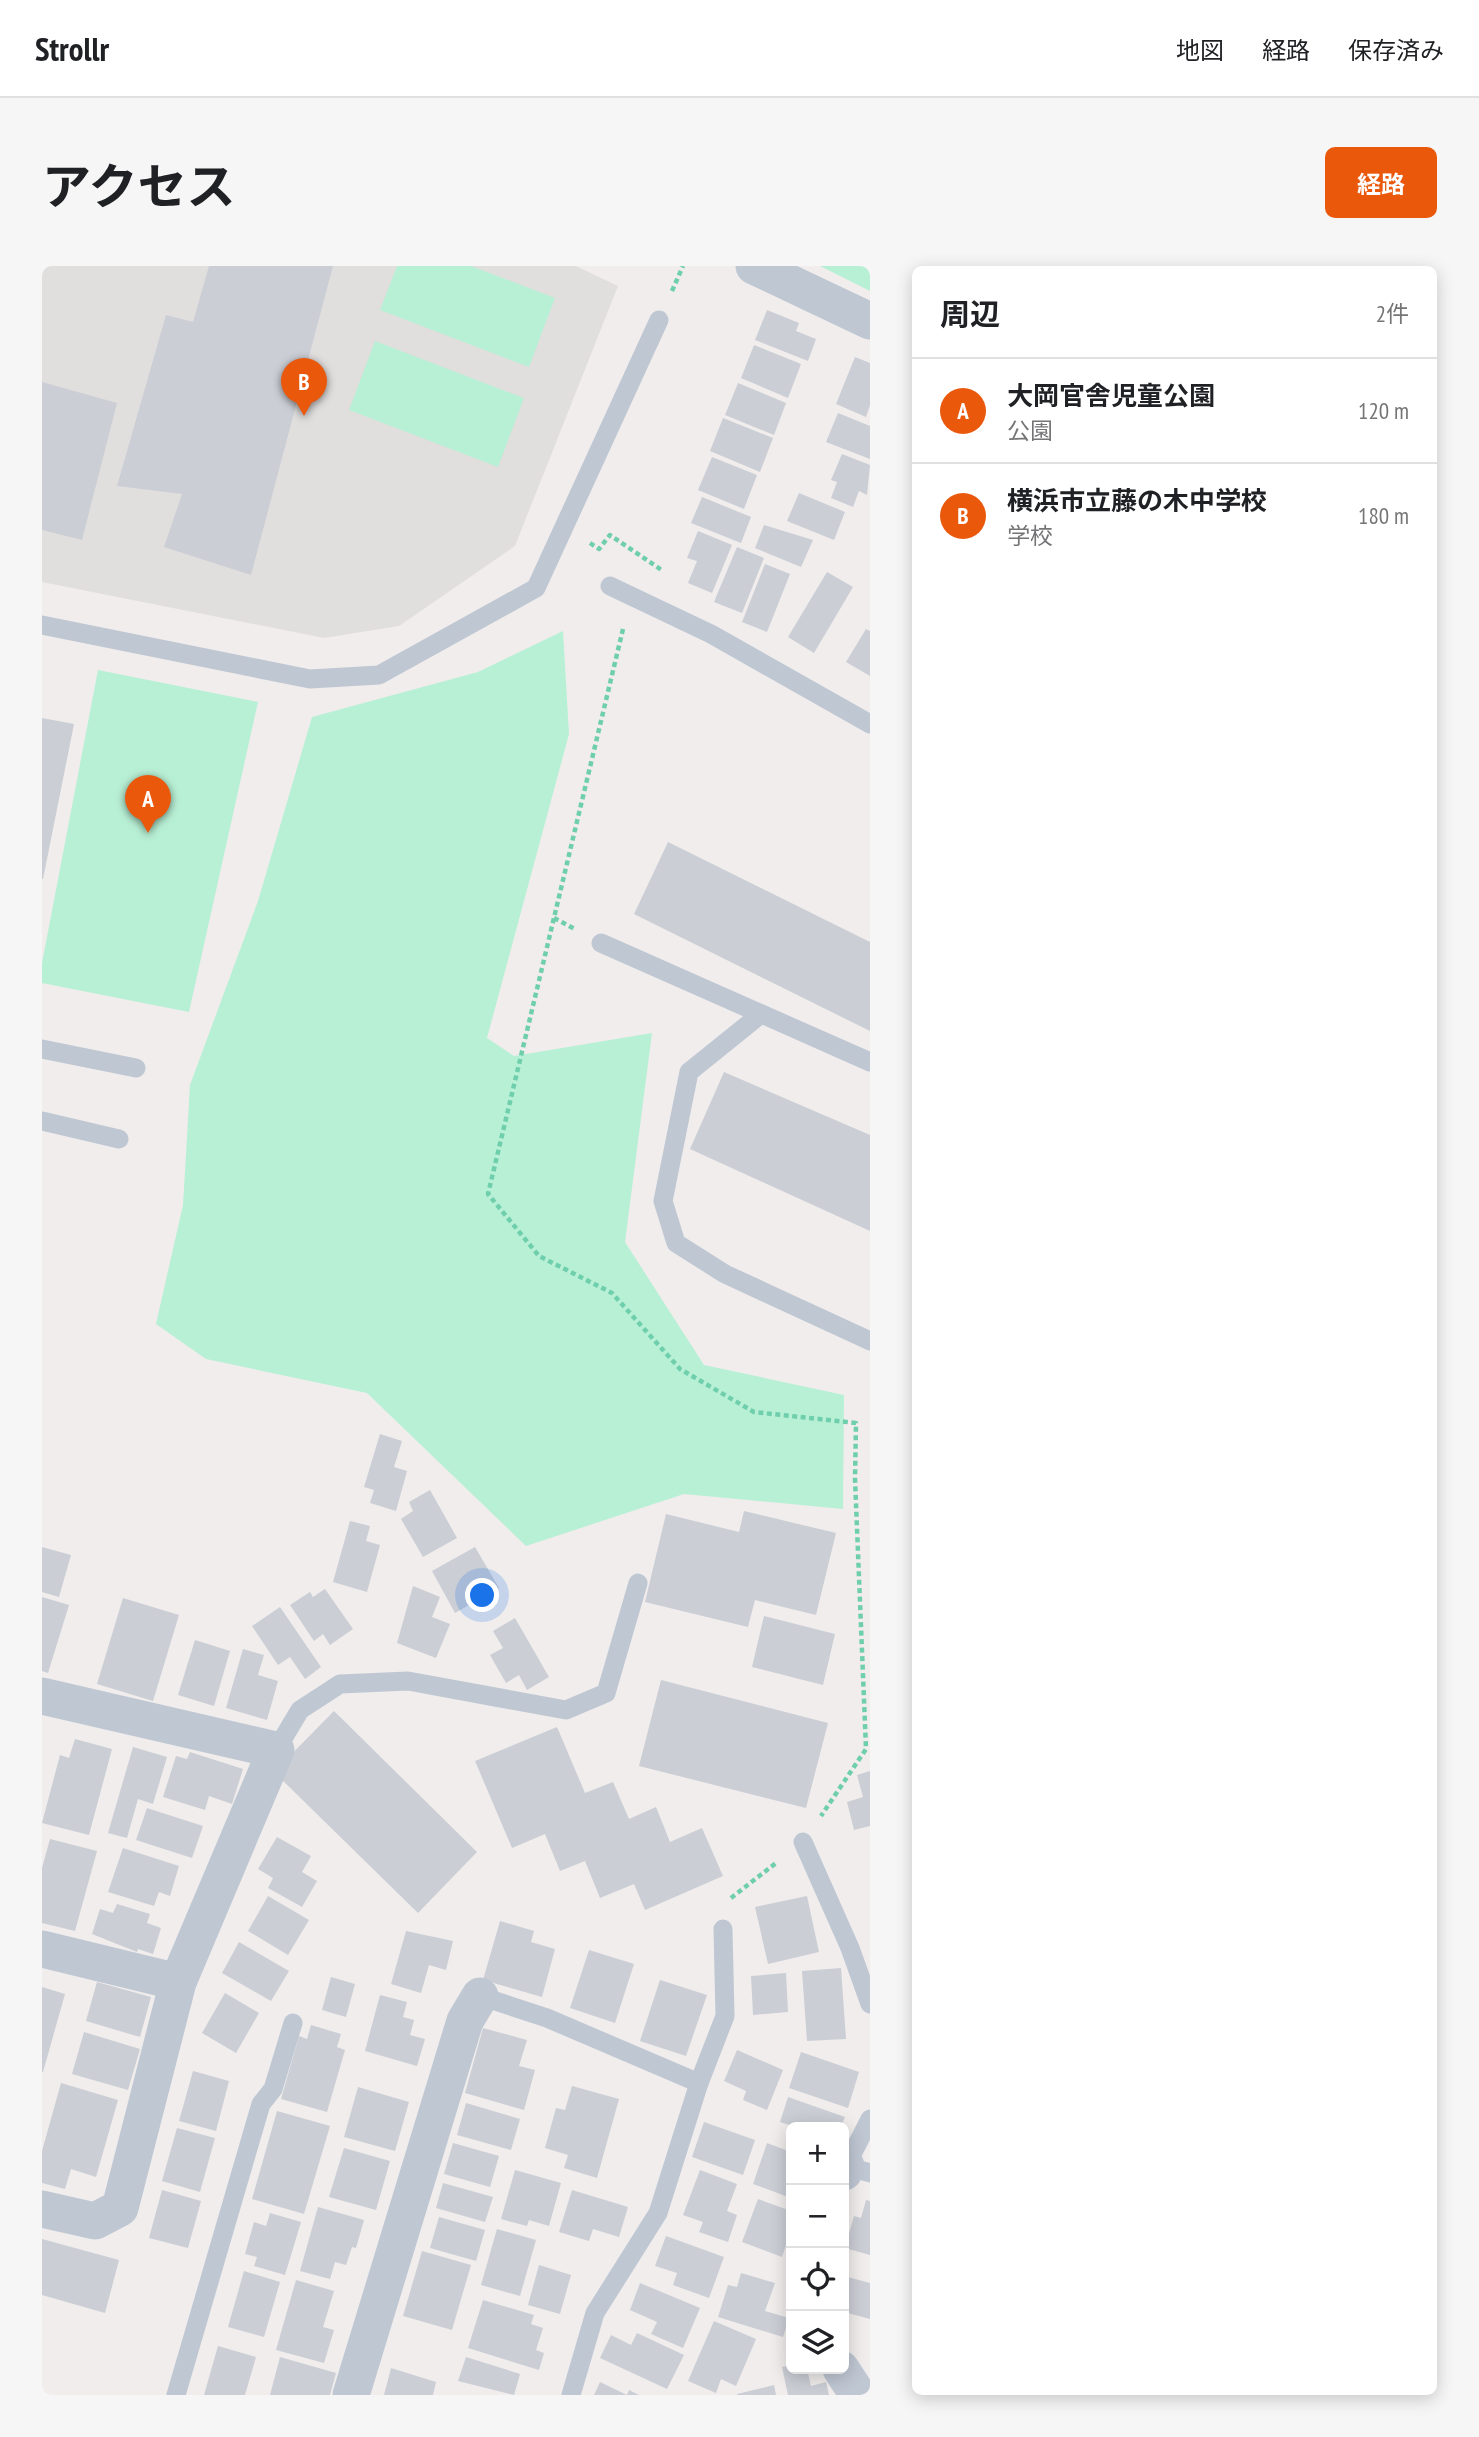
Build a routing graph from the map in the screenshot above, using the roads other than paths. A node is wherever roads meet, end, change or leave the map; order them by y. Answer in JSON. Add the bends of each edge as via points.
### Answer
{"nodes":[{"id":1,"x":754,"y":266,"type":"edge"},
{"id":2,"x":659,"y":320,"type":"dead end"},
{"id":3,"x":870,"y":321,"type":"edge"},
{"id":4,"x":610,"y":586,"type":"dead end"},
{"id":5,"x":42,"y":625,"type":"edge"},
{"id":6,"x":870,"y":724,"type":"edge"},
{"id":7,"x":601,"y":943,"type":"dead end"},
{"id":8,"x":761,"y":1014,"type":"junction"},
{"id":9,"x":42,"y":1049,"type":"edge"},
{"id":10,"x":870,"y":1062,"type":"edge"},
{"id":11,"x":136,"y":1068,"type":"dead end"},
{"id":12,"x":42,"y":1121,"type":"edge"},
{"id":13,"x":119,"y":1139,"type":"dead end"},
{"id":14,"x":870,"y":1341,"type":"edge"},
{"id":15,"x":638,"y":1583,"type":"dead end"},
{"id":16,"x":42,"y":1696,"type":"edge"},
{"id":17,"x":276,"y":1750,"type":"junction"},
{"id":18,"x":803,"y":1842,"type":"road end"},
{"id":19,"x":723,"y":1929,"type":"road end"},
{"id":20,"x":42,"y":1949,"type":"edge"},
{"id":21,"x":178,"y":1982,"type":"junction"},
{"id":22,"x":480,"y":1996,"type":"joint"},
{"id":23,"x":870,"y":2004,"type":"edge"},
{"id":24,"x":293,"y":2022,"type":"dead end"},
{"id":25,"x":699,"y":2083,"type":"junction"},
{"id":26,"x":870,"y":2119,"type":"edge"},
{"id":27,"x":853,"y":2170,"type":"edge"},
{"id":28,"x":42,"y":2209,"type":"edge"},
{"id":29,"x":844,"y":2374,"type":"edge"},
{"id":30,"x":176,"y":2395,"type":"edge"},
{"id":31,"x":351,"y":2395,"type":"edge"},
{"id":32,"x":571,"y":2395,"type":"edge"},
{"id":33,"x":858,"y":2395,"type":"edge"}],
"edges":[{"from":1,"to":3,"type":"street"},
{"from":2,"to":5,"type":"lane","via":[[536,588],[379,675],[310,678]]},
{"from":4,"to":6,"type":"lane","via":[[711,634]]},
{"from":7,"to":8,"type":"lane"},
{"from":8,"to":10,"type":"lane"},
{"from":8,"to":14,"type":"lane","via":[[689,1072],[663,1201],[676,1243],[724,1274]]},
{"from":9,"to":11,"type":"lane"},
{"from":12,"to":13,"type":"lane"},
{"from":15,"to":17,"type":"lane","via":[[606,1693],[566,1710],[408,1681],[340,1684],[300,1710]]},
{"from":16,"to":17,"type":"street"},
{"from":17,"to":21,"type":"street"},
{"from":18,"to":23,"type":"lane"},
{"from":19,"to":25,"type":"lane","via":[[724,2017]]},
{"from":20,"to":21,"type":"street"},
{"from":21,"to":28,"type":"street","via":[[120,2208],[95,2221]]},
{"from":22,"to":25,"type":"lane","via":[[547,2018]]},
{"from":22,"to":31,"type":"street","via":[[465,2021]]},
{"from":24,"to":30,"type":"lane","via":[[272,2089],[261,2104]]},
{"from":25,"to":32,"type":"lane","via":[[658,2213],[595,2313]]},
{"from":26,"to":27,"type":"lane"},
{"from":29,"to":33,"type":"street"}]}
